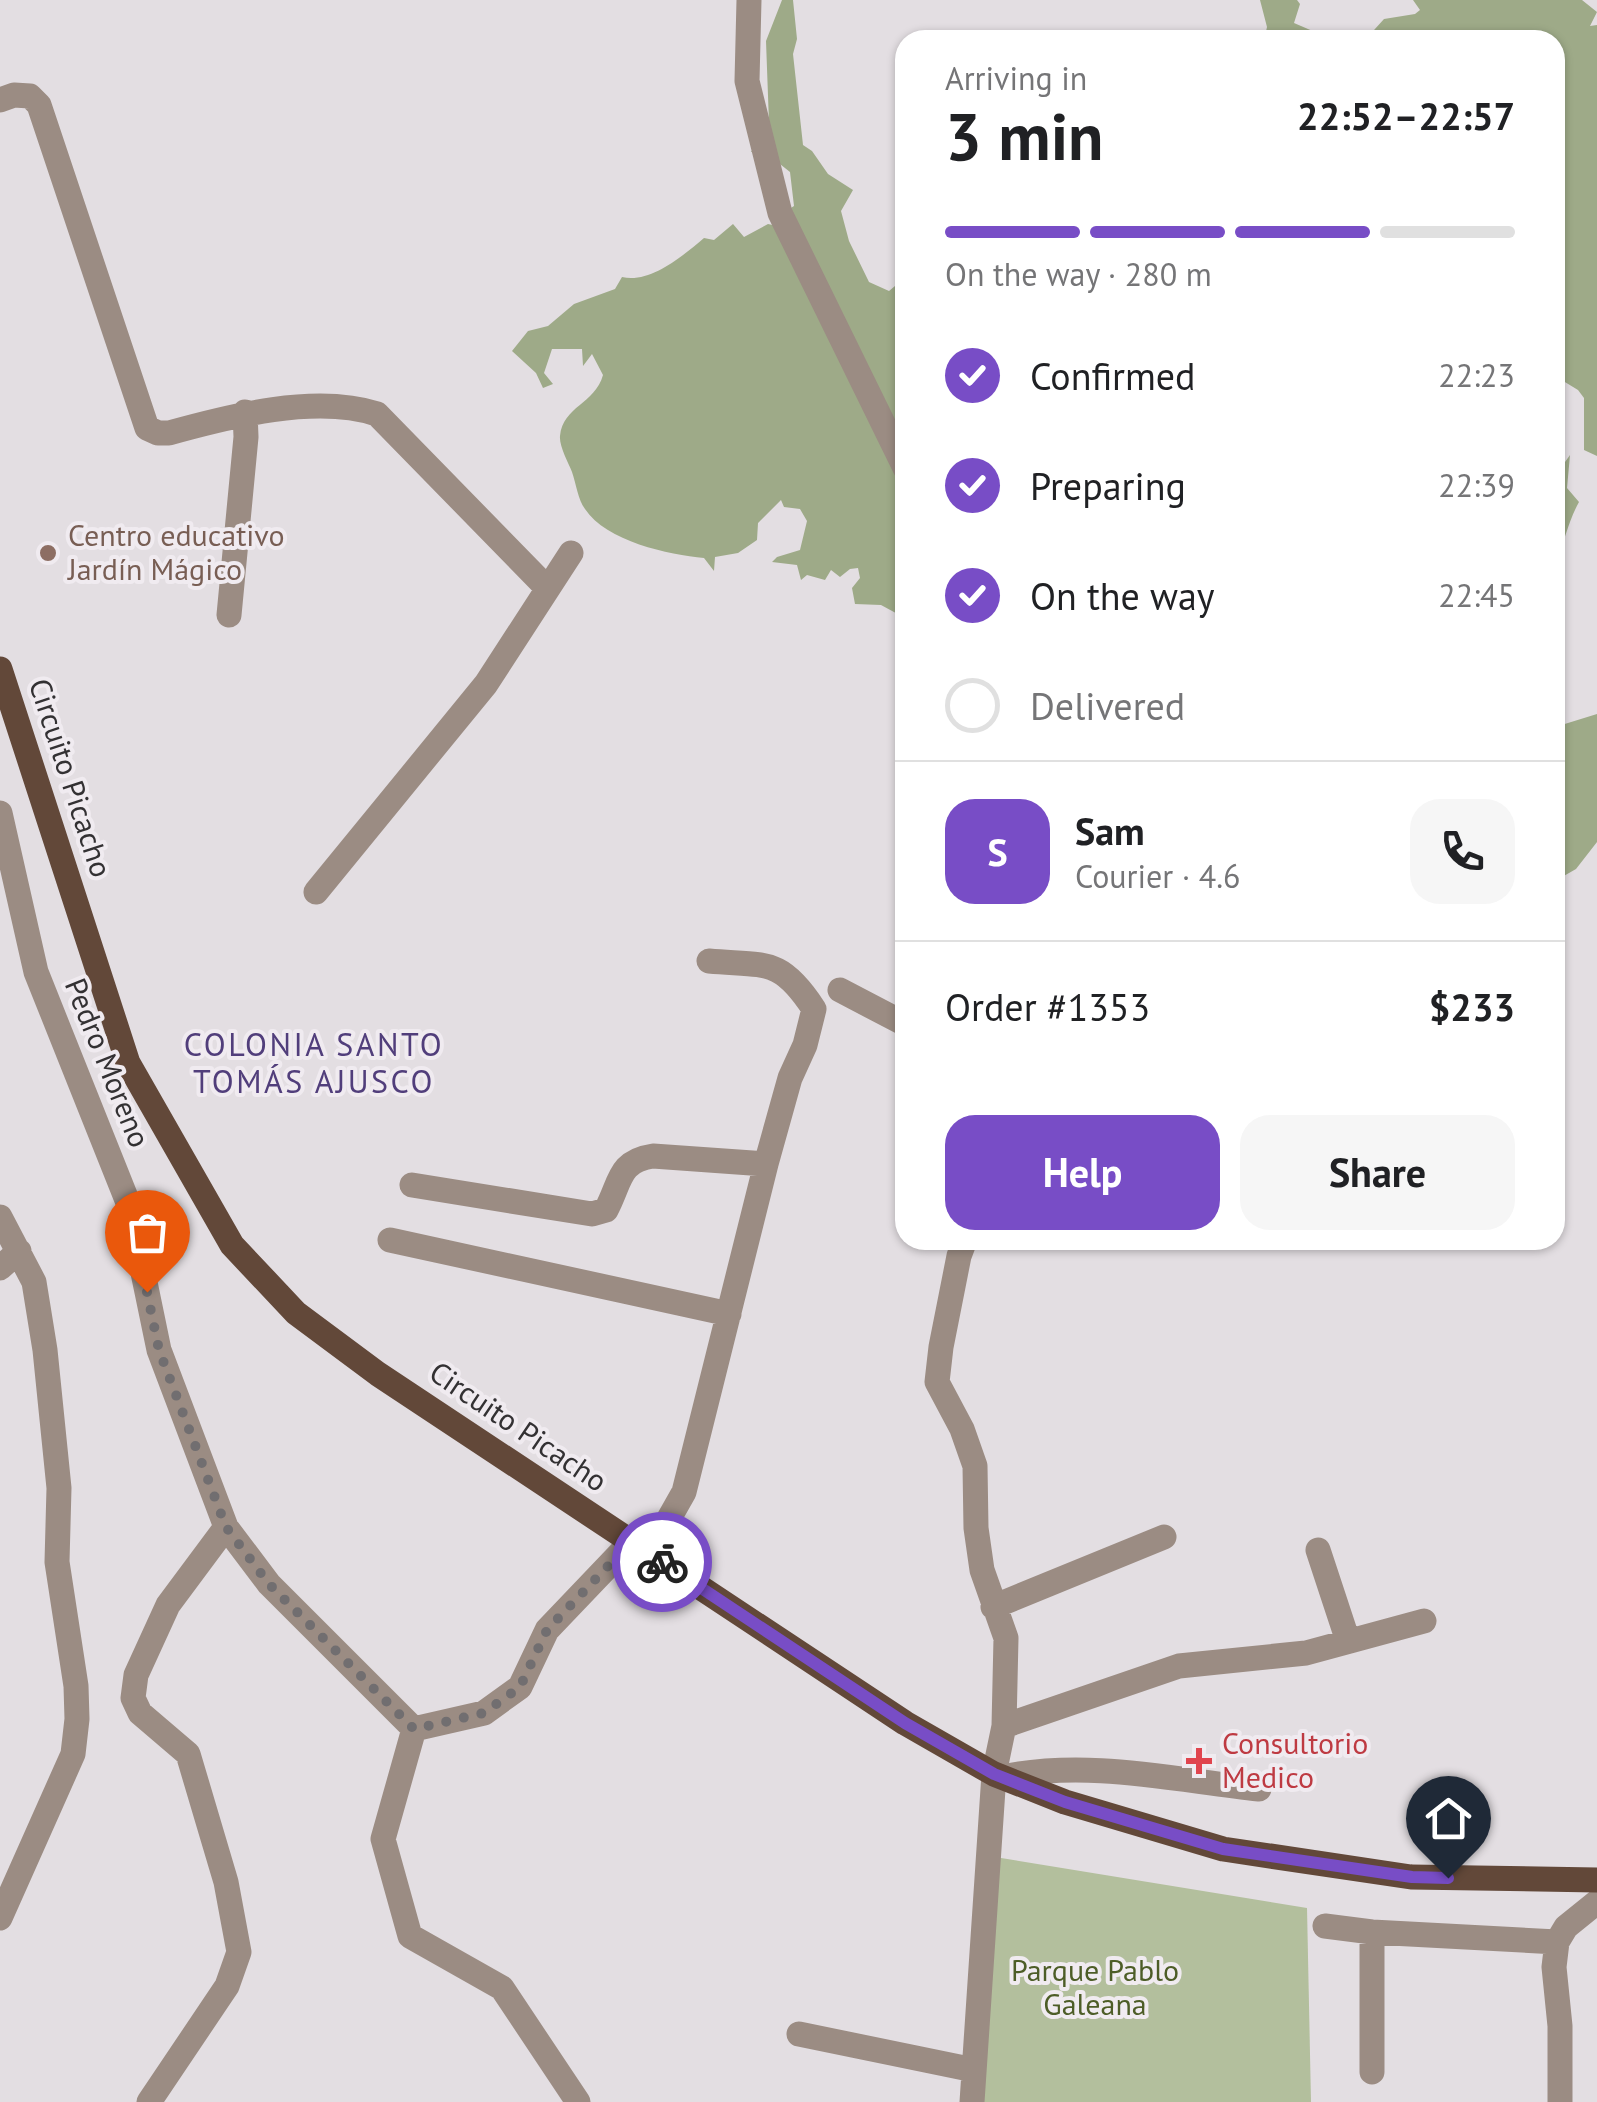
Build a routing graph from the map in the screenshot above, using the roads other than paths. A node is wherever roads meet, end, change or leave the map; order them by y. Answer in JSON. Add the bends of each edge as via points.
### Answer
{"nodes":[{"id":1,"x":748,"y":0,"type":"edge"},
{"id":2,"x":0,"y":100,"type":"edge"},
{"id":3,"x":244,"y":412,"type":"junction"},
{"id":4,"x":895,"y":448,"type":"edge"},
{"id":5,"x":571,"y":553,"type":"dead end"},
{"id":6,"x":546,"y":588,"type":"junction"},
{"id":7,"x":229,"y":615,"type":"dead end"},
{"id":8,"x":0,"y":668,"type":"edge"},
{"id":9,"x":0,"y":813,"type":"edge"},
{"id":10,"x":316,"y":892,"type":"dead end"},
{"id":11,"x":710,"y":961,"type":"dead end"},
{"id":12,"x":840,"y":990,"type":"dead end"},
{"id":13,"x":895,"y":1019,"type":"edge"},
{"id":14,"x":766,"y":1164,"type":"junction"},
{"id":15,"x":412,"y":1185,"type":"dead end"},
{"id":16,"x":0,"y":1217,"type":"edge"},
{"id":17,"x":390,"y":1240,"type":"dead end"},
{"id":18,"x":962,"y":1250,"type":"edge"},
{"id":19,"x":10,"y":1260,"type":"edge"},
{"id":20,"x":728,"y":1314,"type":"junction"},
{"id":21,"x":226,"y":1527,"type":"junction"},
{"id":22,"x":1164,"y":1537,"type":"dead end"},
{"id":23,"x":631,"y":1542,"type":"junction"},
{"id":24,"x":1318,"y":1550,"type":"dead end"},
{"id":25,"x":994,"y":1608,"type":"junction"},
{"id":26,"x":1424,"y":1621,"type":"dead end"},
{"id":27,"x":1348,"y":1642,"type":"junction"},
{"id":28,"x":1004,"y":1726,"type":"junction"},
{"id":29,"x":414,"y":1729,"type":"junction"},
{"id":30,"x":999,"y":1776,"type":"junction"},
{"id":31,"x":1259,"y":1789,"type":"dead end"},
{"id":32,"x":1597,"y":1880,"type":"edge"},
{"id":33,"x":1597,"y":1902,"type":"edge"},
{"id":34,"x":0,"y":1918,"type":"edge"},
{"id":35,"x":1324,"y":1926,"type":"dead end"},
{"id":36,"x":1372,"y":1932,"type":"junction"},
{"id":37,"x":1557,"y":1942,"type":"junction"},
{"id":38,"x":799,"y":2034,"type":"dead end"},
{"id":39,"x":974,"y":2070,"type":"junction"},
{"id":40,"x":1372,"y":2072,"type":"dead end"},
{"id":41,"x":149,"y":2102,"type":"edge"},
{"id":42,"x":578,"y":2102,"type":"edge"},
{"id":43,"x":972,"y":2102,"type":"edge"},
{"id":44,"x":1560,"y":2102,"type":"edge"}],
"edges":[{"from":1,"to":4,"type":"street","via":[[747,80],[780,213]]},
{"from":2,"to":3,"type":"street","via":[[30,96],[38,106],[147,428],[158,434]]},
{"from":3,"to":6,"type":"street","via":[[354,406],[378,414]]},
{"from":3,"to":7,"type":"street"},
{"from":5,"to":6,"type":"street"},
{"from":6,"to":10,"type":"street","via":[[486,684]]},
{"from":8,"to":23,"type":"main road","name":"Circuito Picacho","via":[[128,1063],[232,1245],[296,1313]]},
{"from":9,"to":21,"type":"street","name":"Pedro Moreno","via":[[36,972],[129,1205],[159,1350]]},
{"from":11,"to":14,"type":"street","via":[[776,967],[814,1009]]},
{"from":12,"to":13,"type":"street"},
{"from":14,"to":15,"type":"street","via":[[636,1158],[624,1167],[606,1210],[592,1214]]},
{"from":14,"to":20,"type":"street"},
{"from":16,"to":19,"type":"street"},
{"from":17,"to":20,"type":"street"},
{"from":18,"to":25,"type":"street","via":[[938,1382],[975,1466],[976,1528]]},
{"from":19,"to":34,"type":"street","via":[[34,1282],[50,1387],[57,1562],[78,1719],[73,1754]]},
{"from":20,"to":23,"type":"street","via":[[684,1492],[662,1531]]},
{"from":21,"to":29,"type":"street","name":"Pedro Moreno","via":[[269,1584]]},
{"from":21,"to":41,"type":"street","via":[[168,1605],[133,1698],[140,1713],[188,1754],[239,1952],[226,1986]]},
{"from":22,"to":25,"type":"street"},
{"from":23,"to":29,"type":"street","via":[[547,1630],[520,1687],[484,1713]]},
{"from":23,"to":30,"type":"main road","name":"Circuito Picacho","via":[[905,1723]]},
{"from":24,"to":27,"type":"street"},
{"from":25,"to":28,"type":"street","via":[[1006,1638]]},
{"from":26,"to":27,"type":"street"},
{"from":27,"to":28,"type":"street","via":[[1179,1666]]},
{"from":28,"to":30,"type":"street"},
{"from":29,"to":42,"type":"street","via":[[383,1839],[410,1936],[502,1988]]},
{"from":30,"to":31,"type":"street","via":[[1074,1768]]},
{"from":30,"to":32,"type":"main road","name":"Circuito Picacho","via":[[1223,1849],[1412,1877]]},
{"from":30,"to":39,"type":"street"},
{"from":33,"to":37,"type":"street"},
{"from":35,"to":36,"type":"street"},
{"from":36,"to":37,"type":"street"},
{"from":36,"to":40,"type":"street"},
{"from":37,"to":44,"type":"street"},
{"from":38,"to":39,"type":"street"},
{"from":39,"to":43,"type":"street"}]}
